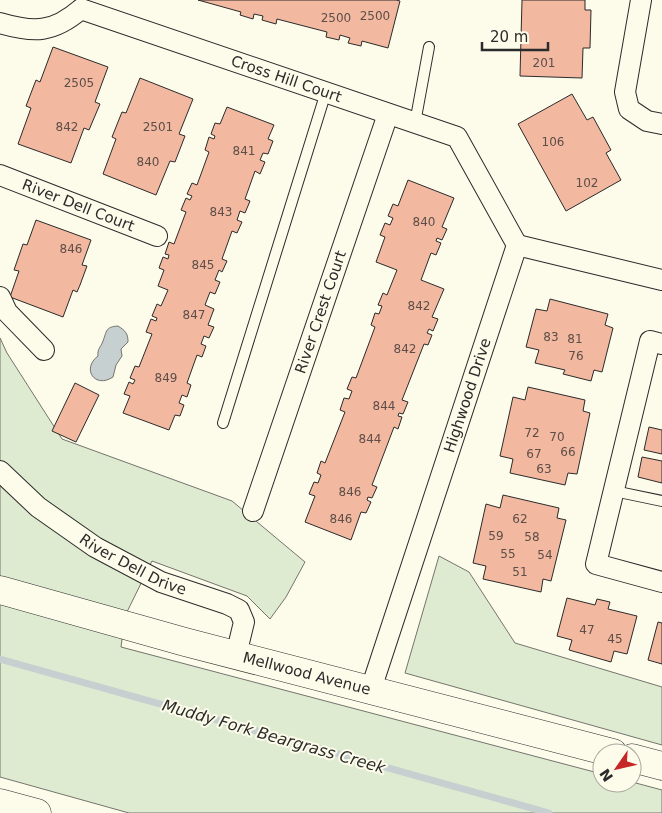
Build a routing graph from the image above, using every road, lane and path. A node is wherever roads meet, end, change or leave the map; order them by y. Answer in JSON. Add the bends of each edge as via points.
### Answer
{"nodes":[{"id":1,"x":641,"y":0,"type":"edge"},
{"id":2,"x":0,"y":23,"type":"edge"},
{"id":3,"x":429,"y":47,"type":"dead end"},
{"id":4,"x":326,"y":92,"type":"junction"},
{"id":5,"x":388,"y":114,"type":"junction"},
{"id":6,"x":415,"y":123,"type":"junction"},
{"id":7,"x":662,"y":124,"type":"edge"},
{"id":8,"x":0,"y":175,"type":"edge"},
{"id":9,"x":157,"y":236,"type":"dead end"},
{"id":10,"x":517,"y":245,"type":"junction"},
{"id":11,"x":662,"y":280,"type":"edge"},
{"id":12,"x":0,"y":297,"type":"edge"},
{"id":13,"x":662,"y":344,"type":"edge"},
{"id":14,"x":44,"y":350,"type":"dead end"},
{"id":15,"x":224,"y":423,"type":"dead end"},
{"id":16,"x":0,"y":471,"type":"edge"},
{"id":17,"x":614,"y":490,"type":"junction"},
{"id":18,"x":662,"y":502,"type":"edge"},
{"id":19,"x":253,"y":511,"type":"dead end"},
{"id":20,"x":662,"y":582,"type":"edge"},
{"id":21,"x":0,"y":590,"type":"edge"},
{"id":22,"x":236,"y":656,"type":"junction"},
{"id":23,"x":371,"y":689,"type":"junction"},
{"id":24,"x":592,"y":747,"type":"edge"},
{"id":25,"x":642,"y":761,"type":"edge"},
{"id":26,"x":662,"y":766,"type":"edge"},
{"id":27,"x":0,"y":803,"type":"edge"},
{"id":28,"x":37,"y":813,"type":"edge"}],
"edges":[{"from":1,"to":7,"type":"street","via":[[625,92],[629,109],[647,121]]},
{"from":2,"to":4,"type":"street","name":"Cross Hill Court","via":[[31,30],[51,28],[81,9]]},
{"from":3,"to":6,"type":"lane"},
{"from":4,"to":5,"type":"street","name":"Cross Hill Court"},
{"from":4,"to":15,"type":"lane"},
{"from":5,"to":6,"type":"street","name":"Cross Hill Court"},
{"from":5,"to":19,"type":"street","name":"River Crest Court"},
{"from":6,"to":10,"type":"street","name":"Cross Hill Court","via":[[457,137]]},
{"from":8,"to":9,"type":"street","name":"River Dell Court"},
{"from":10,"to":11,"type":"street"},
{"from":10,"to":23,"type":"street","name":"Highwood Drive"},
{"from":12,"to":14,"type":"street","via":[[8,312]]},
{"from":13,"to":17,"type":"street","via":[[650,341]]},
{"from":16,"to":22,"type":"street","name":"River Dell Drive","via":[[38,506],[95,547],[161,582],[239,610],[244,622]]},
{"from":17,"to":18,"type":"lane"},
{"from":17,"to":20,"type":"street","via":[[596,564]]},
{"from":21,"to":22,"type":"main road","name":"Mellwood Avenue"},
{"from":22,"to":23,"type":"main road","name":"Mellwood Avenue"},
{"from":23,"to":24,"type":"main road","name":"Mellwood Avenue"},
{"from":25,"to":26,"type":"main road"},
{"from":27,"to":28,"type":"main road"}]}
